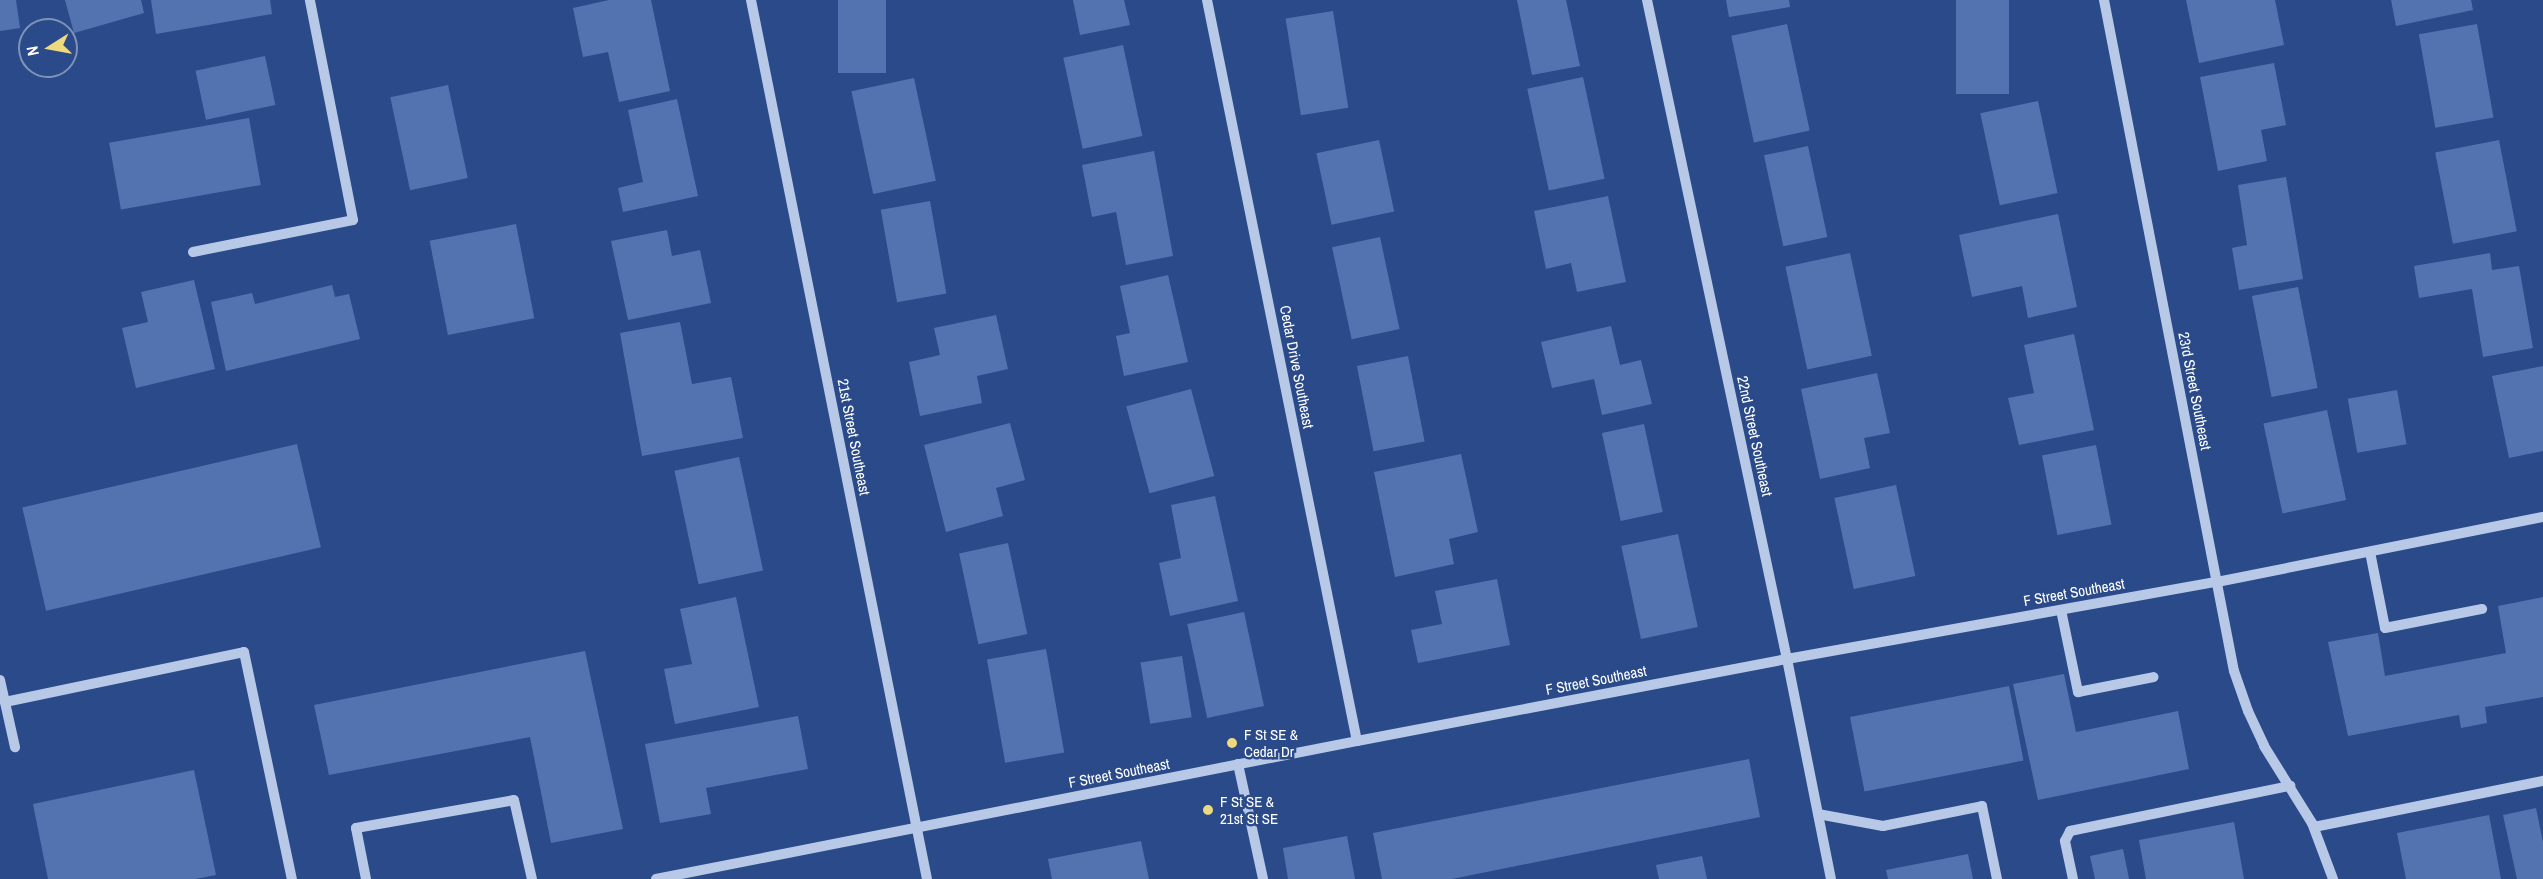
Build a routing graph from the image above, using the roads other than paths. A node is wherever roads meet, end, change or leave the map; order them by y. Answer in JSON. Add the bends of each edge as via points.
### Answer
{"nodes":[{"id":1,"x":310,"y":0,"type":"edge"},
{"id":2,"x":751,"y":0,"type":"edge"},
{"id":3,"x":1207,"y":0,"type":"edge"},
{"id":4,"x":1647,"y":0,"type":"edge"},
{"id":5,"x":2104,"y":0,"type":"edge"},
{"id":6,"x":193,"y":252,"type":"dead end"},
{"id":7,"x":2543,"y":517,"type":"edge"},
{"id":8,"x":2370,"y":552,"type":"junction"},
{"id":9,"x":2217,"y":582,"type":"junction"},
{"id":10,"x":2482,"y":609,"type":"dead end"},
{"id":11,"x":2061,"y":610,"type":"junction"},
{"id":12,"x":1787,"y":659,"type":"junction"},
{"id":13,"x":2154,"y":677,"type":"dead end"},
{"id":14,"x":0,"y":680,"type":"edge"},
{"id":15,"x":5,"y":702,"type":"junction"},
{"id":16,"x":1358,"y":741,"type":"junction"},
{"id":17,"x":15,"y":747,"type":"dead end"},
{"id":18,"x":1238,"y":764,"type":"junction"},
{"id":19,"x":2543,"y":781,"type":"edge"},
{"id":20,"x":2287,"y":782,"type":"junction"},
{"id":21,"x":1818,"y":814,"type":"junction"},
{"id":22,"x":2314,"y":826,"type":"junction"},
{"id":23,"x":917,"y":828,"type":"junction"},
{"id":24,"x":292,"y":879,"type":"edge"},
{"id":25,"x":366,"y":879,"type":"edge"},
{"id":26,"x":532,"y":879,"type":"edge"},
{"id":27,"x":656,"y":879,"type":"edge"},
{"id":28,"x":927,"y":879,"type":"edge"},
{"id":29,"x":1263,"y":879,"type":"edge"},
{"id":30,"x":1831,"y":879,"type":"edge"},
{"id":31,"x":1997,"y":879,"type":"edge"},
{"id":32,"x":2073,"y":879,"type":"edge"},
{"id":33,"x":2333,"y":879,"type":"edge"}],
"edges":[{"from":1,"to":6,"type":"street","via":[[353,220]]},
{"from":2,"to":23,"type":"street","name":"21st Street Southeast"},
{"from":3,"to":16,"type":"street","name":"Cedar Drive Southeast"},
{"from":4,"to":12,"type":"street","name":"22nd Street Southeast"},
{"from":5,"to":9,"type":"street","name":"23rd Street Southeast"},
{"from":7,"to":8,"type":"street","name":"F Street Southeast"},
{"from":8,"to":9,"type":"street","name":"F Street Southeast"},
{"from":8,"to":10,"type":"street","via":[[2385,628]]},
{"from":9,"to":11,"type":"street","name":"F Street Southeast"},
{"from":9,"to":20,"type":"street","name":"23rd Street Southeast","via":[[2234,670],[2248,711]]},
{"from":11,"to":12,"type":"street","name":"F Street Southeast"},
{"from":11,"to":13,"type":"street","via":[[2078,692]]},
{"from":12,"to":16,"type":"street","name":"F Street Southeast"},
{"from":12,"to":21,"type":"street","name":"22nd Street Southeast"},
{"from":14,"to":15,"type":"street"},
{"from":15,"to":17,"type":"street"},
{"from":15,"to":24,"type":"street","via":[[244,652]]},
{"from":16,"to":18,"type":"street","name":"F Street Southeast"},
{"from":18,"to":23,"type":"street","name":"F Street Southeast"},
{"from":18,"to":29,"type":"street"},
{"from":19,"to":22,"type":"street"},
{"from":20,"to":22,"type":"street","name":"23rd Street Southeast"},
{"from":20,"to":32,"type":"street","via":[[2070,831],[2065,841]]},
{"from":21,"to":30,"type":"street","name":"22nd Street Southeast"},
{"from":21,"to":31,"type":"street","via":[[1883,826],[1982,806]]},
{"from":22,"to":33,"type":"street","name":"23rd Street Southeast"},
{"from":23,"to":27,"type":"street","name":"F Street Southeast"},
{"from":23,"to":28,"type":"street","name":"21st Street Southeast"},
{"from":25,"to":26,"type":"street","via":[[356,828],[514,800]]}]}
